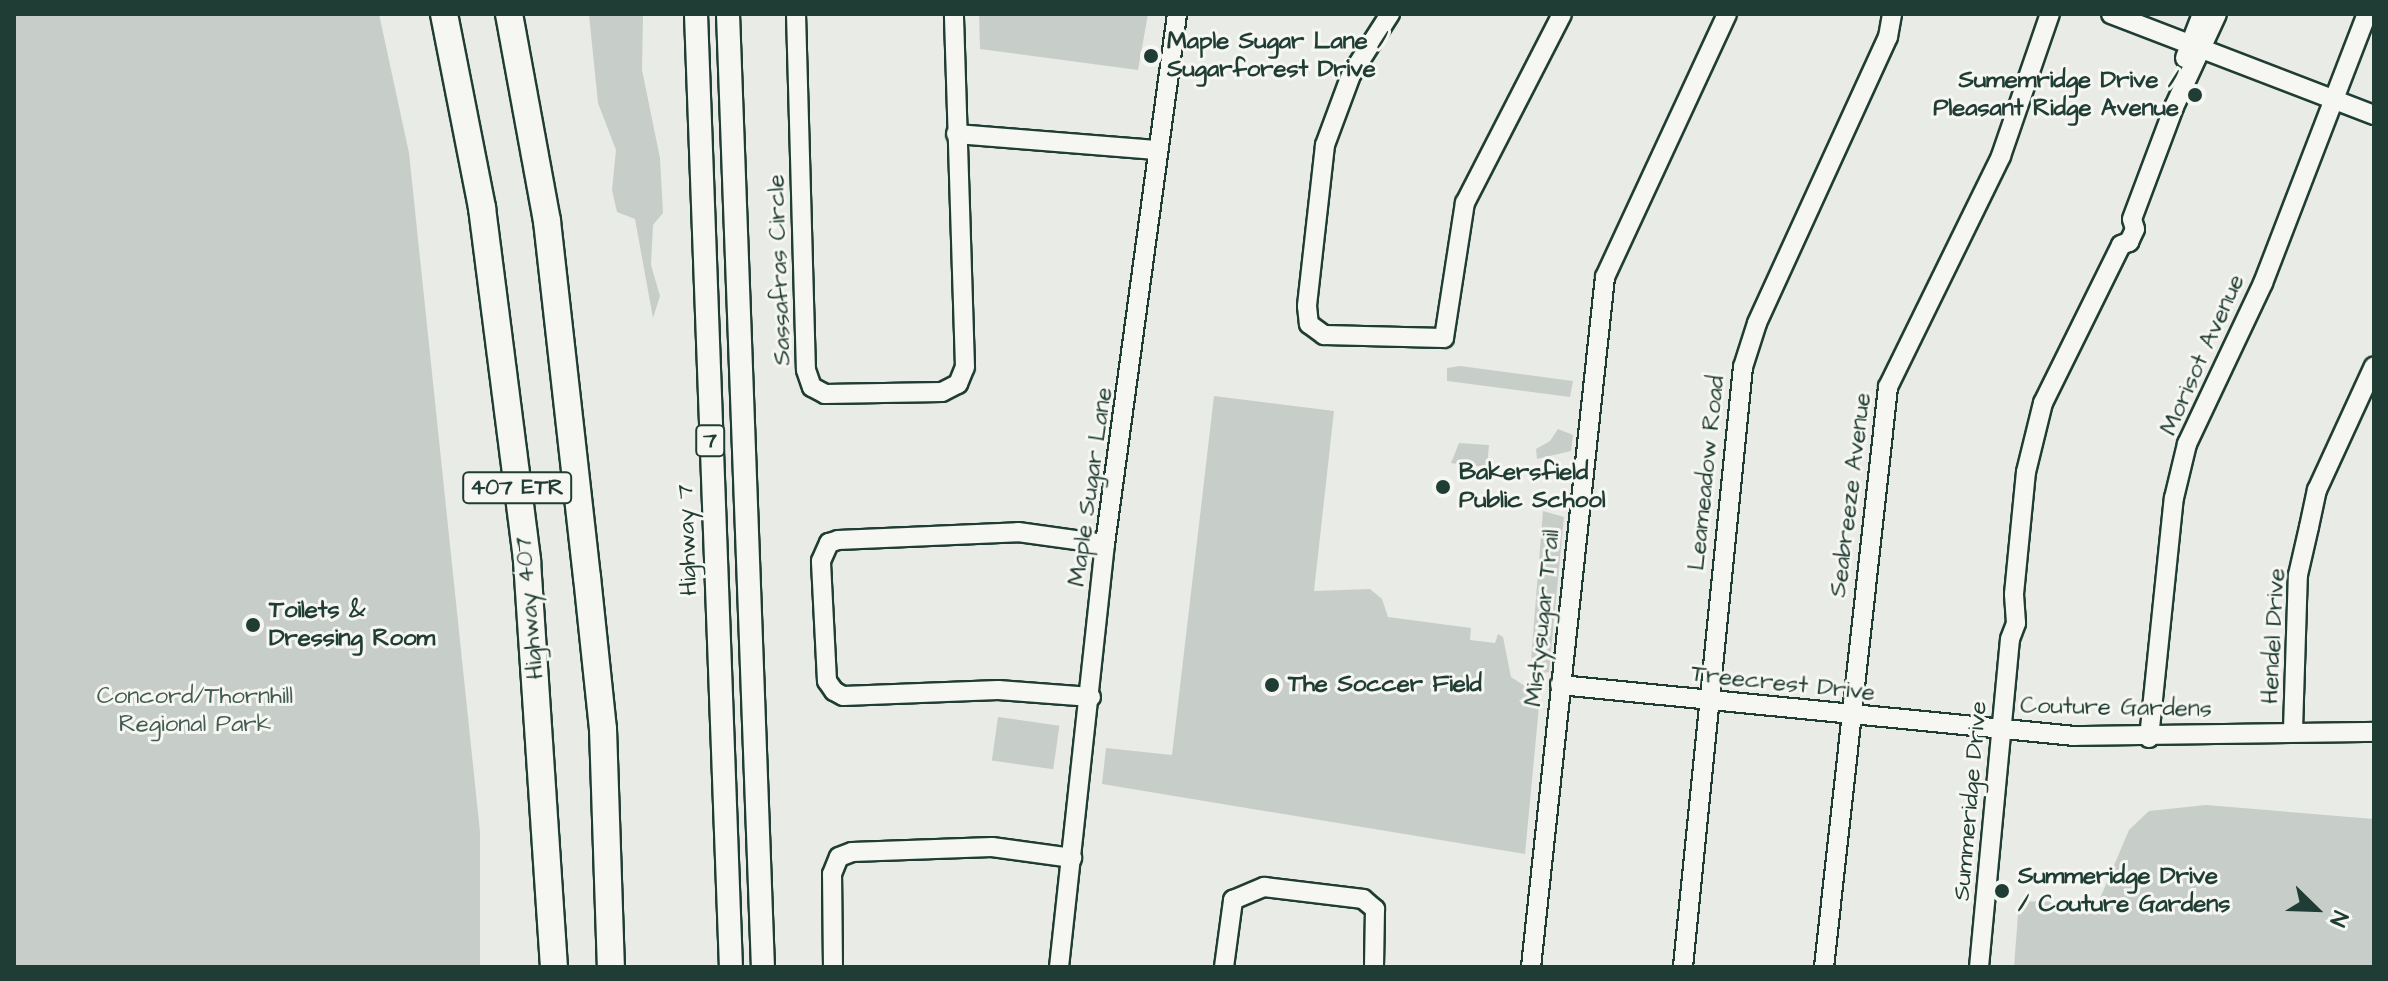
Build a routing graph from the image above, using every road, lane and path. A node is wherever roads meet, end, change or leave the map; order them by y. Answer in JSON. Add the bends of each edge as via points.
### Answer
{"nodes":[{"id":1,"x":444,"y":14,"type":"edge"},
{"id":2,"x":509,"y":14,"type":"edge"},
{"id":3,"x":696,"y":14,"type":"edge"},
{"id":4,"x":728,"y":14,"type":"edge"},
{"id":5,"x":796,"y":14,"type":"edge"},
{"id":6,"x":954,"y":14,"type":"edge"},
{"id":7,"x":1177,"y":14,"type":"edge"},
{"id":8,"x":1390,"y":14,"type":"edge"},
{"id":9,"x":1562,"y":14,"type":"edge"},
{"id":10,"x":1727,"y":14,"type":"edge"},
{"id":11,"x":1892,"y":14,"type":"edge"},
{"id":12,"x":2050,"y":14,"type":"edge"},
{"id":13,"x":2111,"y":14,"type":"edge"},
{"id":14,"x":2202,"y":14,"type":"edge"},
{"id":15,"x":2217,"y":14,"type":"edge"},
{"id":16,"x":2367,"y":14,"type":"edge"},
{"id":17,"x":2196,"y":49,"type":"junction"},
{"id":18,"x":2332,"y":99,"type":"junction"},
{"id":19,"x":2374,"y":115,"type":"edge"},
{"id":20,"x":956,"y":134,"type":"junction"},
{"id":21,"x":1156,"y":150,"type":"junction"},
{"id":22,"x":2374,"y":366,"type":"edge"},
{"id":23,"x":1105,"y":544,"type":"junction"},
{"id":24,"x":1560,"y":685,"type":"junction"},
{"id":25,"x":1091,"y":697,"type":"junction"},
{"id":26,"x":1709,"y":701,"type":"junction"},
{"id":27,"x":1848,"y":716,"type":"junction"},
{"id":28,"x":2002,"y":729,"type":"junction"},
{"id":29,"x":2293,"y":730,"type":"junction"},
{"id":30,"x":2374,"y":732,"type":"edge"},
{"id":31,"x":2149,"y":738,"type":"junction"},
{"id":32,"x":1072,"y":858,"type":"junction"},
{"id":33,"x":554,"y":967,"type":"edge"},
{"id":34,"x":611,"y":967,"type":"edge"},
{"id":35,"x":731,"y":967,"type":"edge"},
{"id":36,"x":763,"y":967,"type":"edge"},
{"id":37,"x":833,"y":967,"type":"edge"},
{"id":38,"x":1059,"y":967,"type":"edge"},
{"id":39,"x":1224,"y":967,"type":"edge"},
{"id":40,"x":1374,"y":967,"type":"edge"},
{"id":41,"x":1531,"y":967,"type":"edge"},
{"id":42,"x":1683,"y":967,"type":"edge"},
{"id":43,"x":1824,"y":967,"type":"edge"},
{"id":44,"x":1979,"y":967,"type":"edge"}],
"edges":[{"from":1,"to":33,"type":"highway","name":"Highway 407","number":"407 ETR","via":[[482,208],[527,561]]},
{"from":2,"to":34,"type":"highway","number":"407 ETR","via":[[547,221],[587,577],[603,729]]},
{"from":3,"to":35,"type":"main road","name":"Highway 7","number":"7"},
{"from":4,"to":36,"type":"main road","number":"7"},
{"from":5,"to":20,"type":"street","name":"Sassafras Circle","via":[[806,370],[812,387],[825,394],[942,392],[958,384],[965,367]]},
{"from":6,"to":20,"type":"street","name":"Sassafras Circle"},
{"from":7,"to":21,"type":"street","name":"Maple Sugar Lane"},
{"from":8,"to":9,"type":"street","via":[[1351,75],[1325,145],[1307,306],[1309,324],[1324,335],[1444,338],[1465,203]]},
{"from":10,"to":24,"type":"street","name":"Mistysugar Trail","via":[[1605,277]]},
{"from":11,"to":26,"type":"street","name":"Leameadow Road","via":[[1888,37],[1757,323],[1743,367]]},
{"from":12,"to":27,"type":"street","name":"Seabreeze Avenue","via":[[2001,156],[1888,387]]},
{"from":13,"to":17,"type":"street"},
{"from":14,"to":17,"type":"street","name":"Summeridge Drive"},
{"from":15,"to":17,"type":"street","name":"Summeridge Drive"},
{"from":16,"to":18,"type":"street","name":"Morisot Avenue"},
{"from":17,"to":18,"type":"street"},
{"from":17,"to":28,"type":"street","name":"Summeridge Drive","via":[[2177,79],[2174,107],[2132,219],[2135,229],[2129,242],[2121,245],[2043,403],[2026,472],[2016,623]]},
{"from":18,"to":19,"type":"street"},
{"from":18,"to":31,"type":"street","name":"Morisot Avenue","via":[[2263,283],[2187,444],[2174,498]]},
{"from":20,"to":21,"type":"street"},
{"from":21,"to":23,"type":"street","name":"Maple Sugar Lane","via":[[1128,399]]},
{"from":22,"to":29,"type":"street","name":"Hendel Drive","via":[[2317,490],[2306,539],[2298,575]]},
{"from":23,"to":25,"type":"street","name":"Maple Sugar Lane"},
{"from":23,"to":25,"type":"street","via":[[1018,532],[838,540],[829,543],[821,561],[827,681],[843,696],[998,690]]},
{"from":24,"to":26,"type":"street","name":"Treecrest Drive"},
{"from":24,"to":41,"type":"street","name":"Mistysugar Trail"},
{"from":25,"to":32,"type":"street","name":"Maple Sugar Lane"},
{"from":26,"to":27,"type":"street","name":"Treecrest Drive"},
{"from":26,"to":42,"type":"street","name":"Leameadow Road"},
{"from":27,"to":28,"type":"street","name":"Treecrest Drive"},
{"from":27,"to":43,"type":"street","name":"Seabreeze Avenue"},
{"from":28,"to":31,"type":"street","name":"Couture Gardens"},
{"from":28,"to":44,"type":"street","name":"Summeridge Drive"},
{"from":29,"to":30,"type":"street","name":"Couture Gardens"},
{"from":29,"to":31,"type":"street","name":"Couture Gardens"},
{"from":32,"to":37,"type":"street","via":[[992,847],[852,852],[839,857],[832,874]]},
{"from":32,"to":38,"type":"street","name":"Maple Sugar Lane"},
{"from":39,"to":40,"type":"street","via":[[1233,900],[1264,887],[1363,899],[1375,909]]}]}
